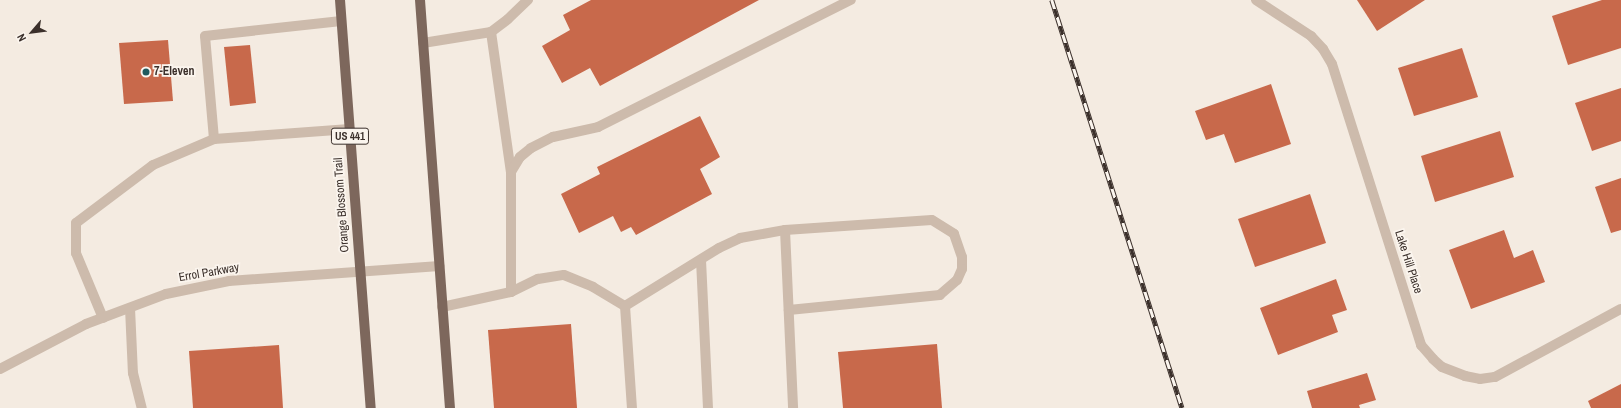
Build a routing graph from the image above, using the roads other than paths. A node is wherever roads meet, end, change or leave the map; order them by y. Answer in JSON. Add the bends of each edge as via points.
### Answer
{"nodes":[{"id":1,"x":340,"y":0,"type":"edge"},
{"id":2,"x":420,"y":0,"type":"edge"},
{"id":3,"x":516,"y":0,"type":"edge"},
{"id":4,"x":528,"y":0,"type":"edge"},
{"id":5,"x":851,"y":0,"type":"edge"},
{"id":6,"x":1256,"y":0,"type":"edge"},
{"id":7,"x":517,"y":11,"type":"junction"},
{"id":8,"x":341,"y":21,"type":"junction"},
{"id":9,"x":491,"y":32,"type":"junction"},
{"id":10,"x":423,"y":43,"type":"junction"},
{"id":11,"x":350,"y":129,"type":"junction"},
{"id":12,"x":214,"y":139,"type":"junction"},
{"id":13,"x":511,"y":172,"type":"junction"},
{"id":14,"x":785,"y":230,"type":"junction"},
{"id":15,"x":701,"y":260,"type":"junction"},
{"id":16,"x":439,"y":266,"type":"junction"},
{"id":17,"x":360,"y":272,"type":"junction"},
{"id":18,"x":511,"y":292,"type":"junction"},
{"id":19,"x":625,"y":306,"type":"junction"},
{"id":20,"x":442,"y":307,"type":"junction"},
{"id":21,"x":130,"y":308,"type":"junction"},
{"id":22,"x":1621,"y":309,"type":"edge"},
{"id":23,"x":789,"y":310,"type":"junction"},
{"id":24,"x":103,"y":318,"type":"junction"},
{"id":25,"x":0,"y":369,"type":"edge"},
{"id":26,"x":142,"y":408,"type":"edge"},
{"id":27,"x":370,"y":408,"type":"edge"},
{"id":28,"x":450,"y":408,"type":"edge"},
{"id":29,"x":632,"y":408,"type":"edge"},
{"id":30,"x":708,"y":408,"type":"edge"},
{"id":31,"x":793,"y":408,"type":"edge"}],
"edges":[{"from":1,"to":8,"type":"main road","name":"Orange Blossom Trail","number":"US 441"},
{"from":2,"to":10,"type":"main road"},
{"from":3,"to":7,"type":"street"},
{"from":4,"to":7,"type":"street"},
{"from":5,"to":13,"type":"street","via":[[598,127],[553,137],[531,148],[520,157]]},
{"from":6,"to":22,"type":"street","name":"Lake Hill Place","via":[[1311,36],[1332,64],[1421,345],[1442,367],[1480,379],[1495,377]]},
{"from":7,"to":9,"type":"street"},
{"from":8,"to":11,"type":"main road","name":"Orange Blossom Trail","number":"US 441"},
{"from":8,"to":12,"type":"street","via":[[205,36]]},
{"from":9,"to":10,"type":"street"},
{"from":9,"to":13,"type":"street"},
{"from":10,"to":16,"type":"main road"},
{"from":11,"to":12,"type":"street"},
{"from":11,"to":17,"type":"main road","name":"Orange Blossom Trail","number":"US 441"},
{"from":12,"to":24,"type":"street","via":[[153,166],[76,223],[76,253]]},
{"from":13,"to":18,"type":"street"},
{"from":14,"to":15,"type":"street","via":[[740,238]]},
{"from":14,"to":23,"type":"street"},
{"from":14,"to":23,"type":"street","via":[[932,220],[954,234],[962,257],[962,269],[957,280],[940,294]]},
{"from":15,"to":19,"type":"street"},
{"from":15,"to":30,"type":"street"},
{"from":16,"to":17,"type":"street","name":"Errol Parkway"},
{"from":16,"to":20,"type":"main road"},
{"from":17,"to":21,"type":"street","name":"Errol Parkway","via":[[228,281],[166,294]]},
{"from":17,"to":27,"type":"main road","name":"Orange Blossom Trail","number":"US 441"},
{"from":18,"to":19,"type":"street","via":[[538,279],[564,275],[593,287]]},
{"from":18,"to":20,"type":"street"},
{"from":19,"to":29,"type":"street"},
{"from":20,"to":28,"type":"main road"},
{"from":21,"to":24,"type":"street","name":"Errol Parkway"},
{"from":21,"to":26,"type":"street","via":[[133,373]]},
{"from":23,"to":31,"type":"street"},
{"from":24,"to":25,"type":"street","name":"Errol Parkway","via":[[86,324]]}]}
